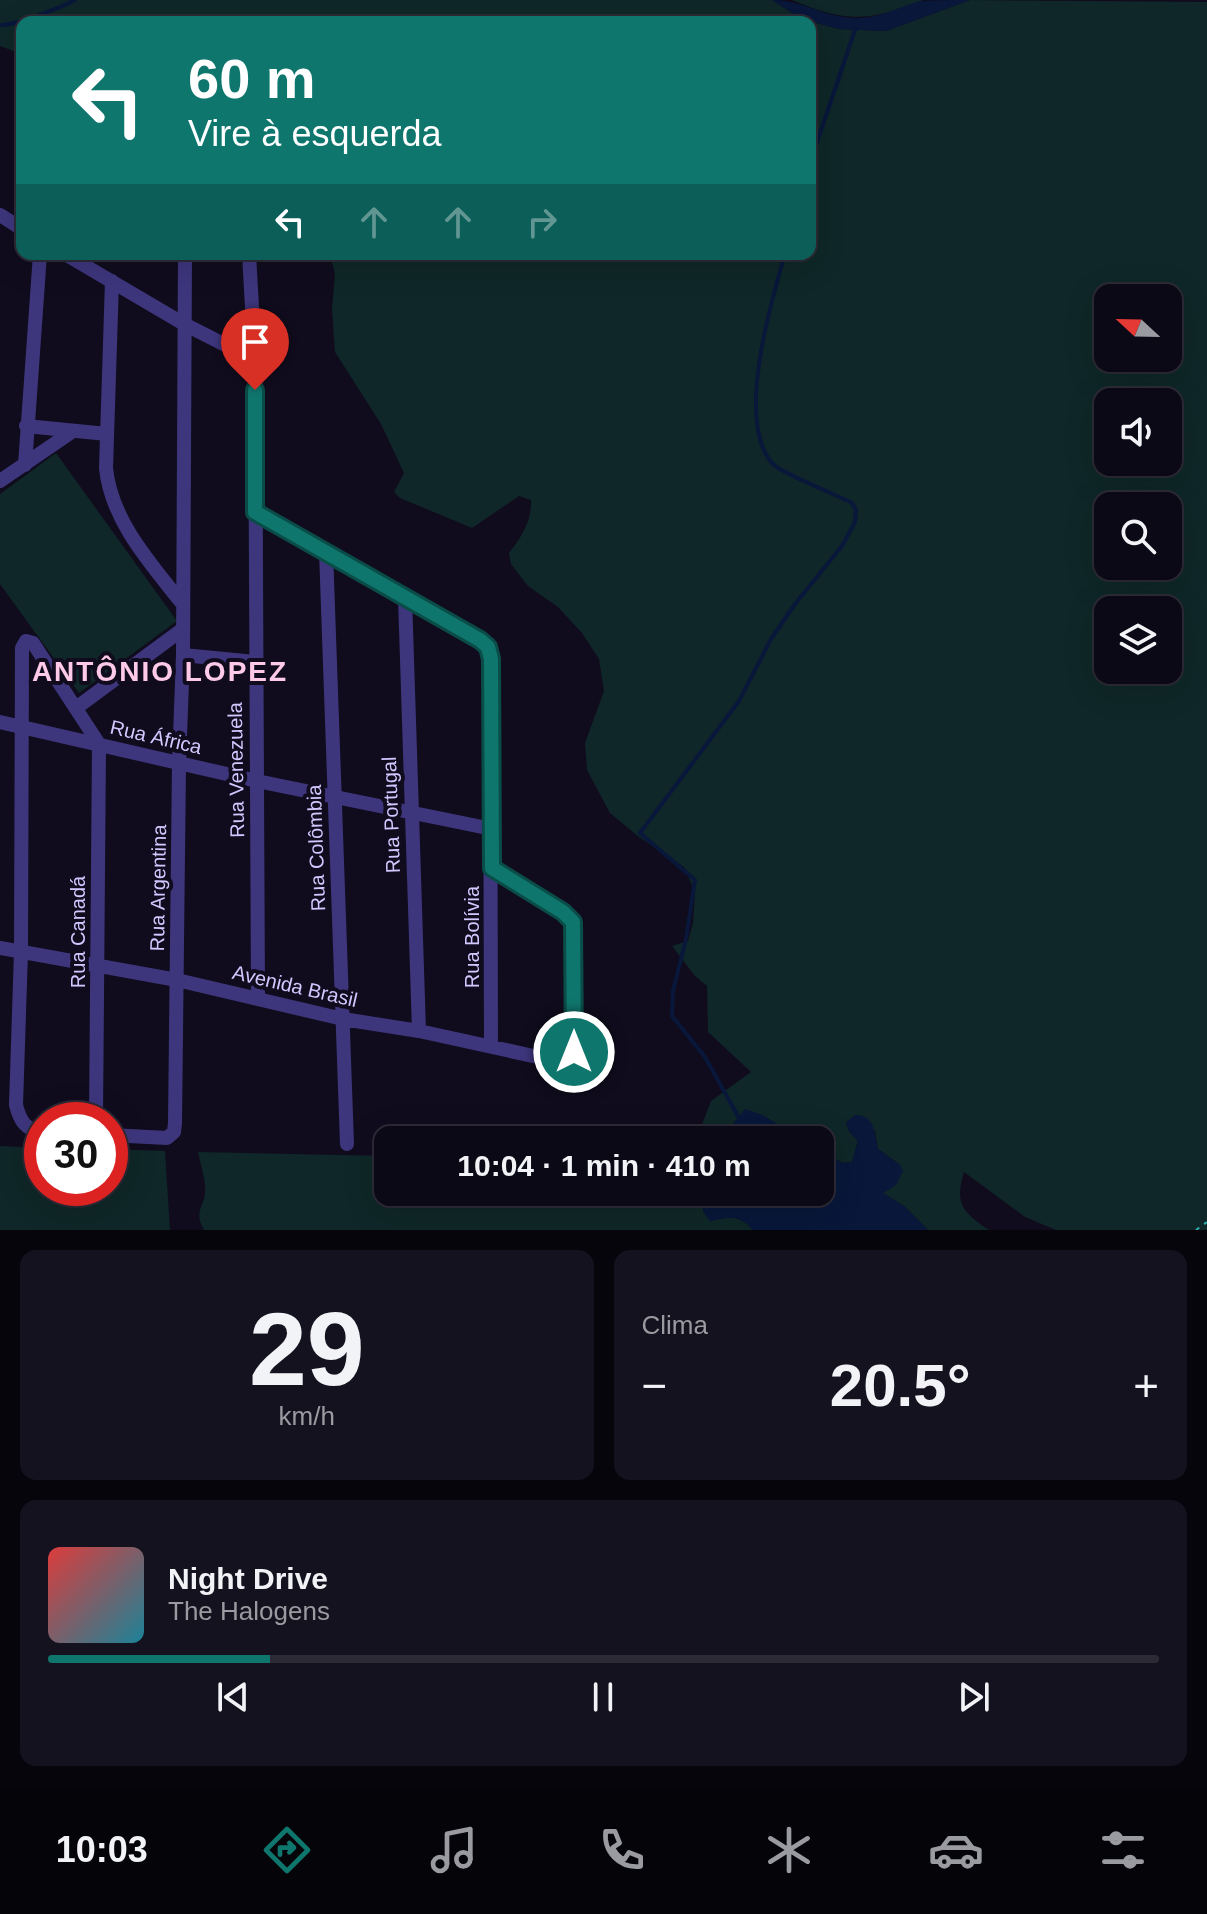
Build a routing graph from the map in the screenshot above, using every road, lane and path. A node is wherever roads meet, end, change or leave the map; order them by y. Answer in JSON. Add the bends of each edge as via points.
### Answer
{"nodes":[{"id":1,"x":40,"y":260,"type":"edge"},
{"id":2,"x":75,"y":260,"type":"edge"},
{"id":3,"x":185,"y":260,"type":"edge"},
{"id":4,"x":249,"y":260,"type":"edge"},
{"id":5,"x":112,"y":281,"type":"junction"},
{"id":6,"x":184,"y":324,"type":"junction"},
{"id":7,"x":255,"y":360,"type":"junction"},
{"id":8,"x":26,"y":426,"type":"junction"},
{"id":9,"x":73,"y":431,"type":"junction"},
{"id":10,"x":107,"y":434,"type":"junction"},
{"id":11,"x":25,"y":465,"type":"junction"},
{"id":12,"x":0,"y":481,"type":"edge"},
{"id":13,"x":255,"y":512,"type":"junction"},
{"id":14,"x":326,"y":551,"type":"junction"},
{"id":15,"x":405,"y":597,"type":"junction"},
{"id":16,"x":181,"y":602,"type":"junction"},
{"id":17,"x":183,"y":629,"type":"junction"},
{"id":18,"x":183,"y":655,"type":"junction"},
{"id":19,"x":255,"y":662,"type":"junction"},
{"id":20,"x":76,"y":708,"type":"junction"},
{"id":21,"x":0,"y":722,"type":"edge"},
{"id":22,"x":22,"y":727,"type":"junction"},
{"id":23,"x":99,"y":744,"type":"junction"},
{"id":24,"x":179,"y":763,"type":"junction"},
{"id":25,"x":257,"y":781,"type":"junction"},
{"id":26,"x":334,"y":796,"type":"junction"},
{"id":27,"x":411,"y":812,"type":"junction"},
{"id":28,"x":492,"y":829,"type":"junction"},
{"id":29,"x":492,"y":868,"type":"junction"},
{"id":30,"x":0,"y":948,"type":"edge"},
{"id":31,"x":21,"y":952,"type":"junction"},
{"id":32,"x":98,"y":965,"type":"junction"},
{"id":33,"x":177,"y":980,"type":"junction"},
{"id":34,"x":258,"y":998,"type":"junction"},
{"id":35,"x":343,"y":1019,"type":"junction"},
{"id":36,"x":419,"y":1031,"type":"junction"},
{"id":37,"x":491,"y":1046,"type":"junction"},
{"id":38,"x":96,"y":1102,"type":"edge"},
{"id":39,"x":24,"y":1125,"type":"edge"},
{"id":40,"x":128,"y":1136,"type":"edge"},
{"id":41,"x":347,"y":1144,"type":"dead end"},
{"id":42,"x":1207,"y":1222,"type":"edge"},
{"id":43,"x":1196,"y":1230,"type":"edge"}],
"edges":[{"from":1,"to":8,"type":"street"},
{"from":2,"to":5,"type":"street"},
{"from":3,"to":6,"type":"street","name":"Rua Argentina"},
{"from":4,"to":7,"type":"street","name":"Rua Venezuela"},
{"from":5,"to":6,"type":"street"},
{"from":5,"to":10,"type":"street"},
{"from":6,"to":7,"type":"street"},
{"from":6,"to":16,"type":"street","name":"Rua Argentina"},
{"from":7,"to":13,"type":"street","name":"Rua Venezuela"},
{"from":8,"to":9,"type":"street"},
{"from":8,"to":11,"type":"street"},
{"from":9,"to":10,"type":"street"},
{"from":9,"to":11,"type":"street"},
{"from":10,"to":16,"type":"street","via":[[111,498],[149,562]]},
{"from":11,"to":12,"type":"street"},
{"from":13,"to":14,"type":"street"},
{"from":13,"to":19,"type":"street","name":"Rua Venezuela"},
{"from":14,"to":15,"type":"street"},
{"from":14,"to":26,"type":"street","name":"Rua Colômbia"},
{"from":15,"to":27,"type":"street","name":"Rua Portugal"},
{"from":15,"to":28,"type":"street","name":"Rua Bolívia","via":[[488,647]]},
{"from":16,"to":17,"type":"street","name":"Rua Argentina"},
{"from":17,"to":18,"type":"street","name":"Rua Argentina"},
{"from":17,"to":20,"type":"street"},
{"from":18,"to":19,"type":"street"},
{"from":18,"to":24,"type":"street","name":"Rua Argentina"},
{"from":19,"to":25,"type":"street","name":"Rua Venezuela"},
{"from":20,"to":22,"type":"street","via":[[33,643],[26,641]]},
{"from":20,"to":23,"type":"street"},
{"from":21,"to":22,"type":"street","name":"Rua África"},
{"from":22,"to":23,"type":"street","name":"Rua África"},
{"from":22,"to":31,"type":"street"},
{"from":23,"to":24,"type":"street","name":"Rua África"},
{"from":23,"to":32,"type":"street","name":"Rua Canadá"},
{"from":24,"to":25,"type":"street","name":"Rua África"},
{"from":24,"to":33,"type":"street","name":"Rua Argentina"},
{"from":25,"to":26,"type":"street","name":"Rua África"},
{"from":25,"to":34,"type":"street","name":"Rua Venezuela"},
{"from":26,"to":27,"type":"street","name":"Rua África"},
{"from":26,"to":35,"type":"street","name":"Rua Colômbia"},
{"from":27,"to":28,"type":"street","name":"Rua África"},
{"from":27,"to":36,"type":"street","name":"Rua Portugal"},
{"from":28,"to":29,"type":"street","name":"Rua Bolívia"},
{"from":29,"to":37,"type":"street","name":"Rua Bolívia"},
{"from":29,"to":37,"type":"street","name":"Avenida Brasil","via":[[563,912],[573,922],[575,936],[574,1052],[569,1060],[561,1064]]},
{"from":30,"to":31,"type":"street","name":"Avenida Brasil"},
{"from":31,"to":32,"type":"street","name":"Avenida Brasil"},
{"from":31,"to":39,"type":"street","via":[[16,1105]]},
{"from":32,"to":33,"type":"street","name":"Avenida Brasil"},
{"from":32,"to":38,"type":"street","name":"Rua Canadá"},
{"from":33,"to":34,"type":"street","name":"Avenida Brasil"},
{"from":33,"to":40,"type":"street","name":"Rua Argentina","via":[[174,1132],[167,1138]]},
{"from":34,"to":35,"type":"street","name":"Avenida Brasil"},
{"from":35,"to":36,"type":"street","name":"Avenida Brasil"},
{"from":35,"to":41,"type":"street","name":"Rua Colômbia"},
{"from":36,"to":37,"type":"street","name":"Avenida Brasil"},
{"from":42,"to":43,"type":"path"}]}
